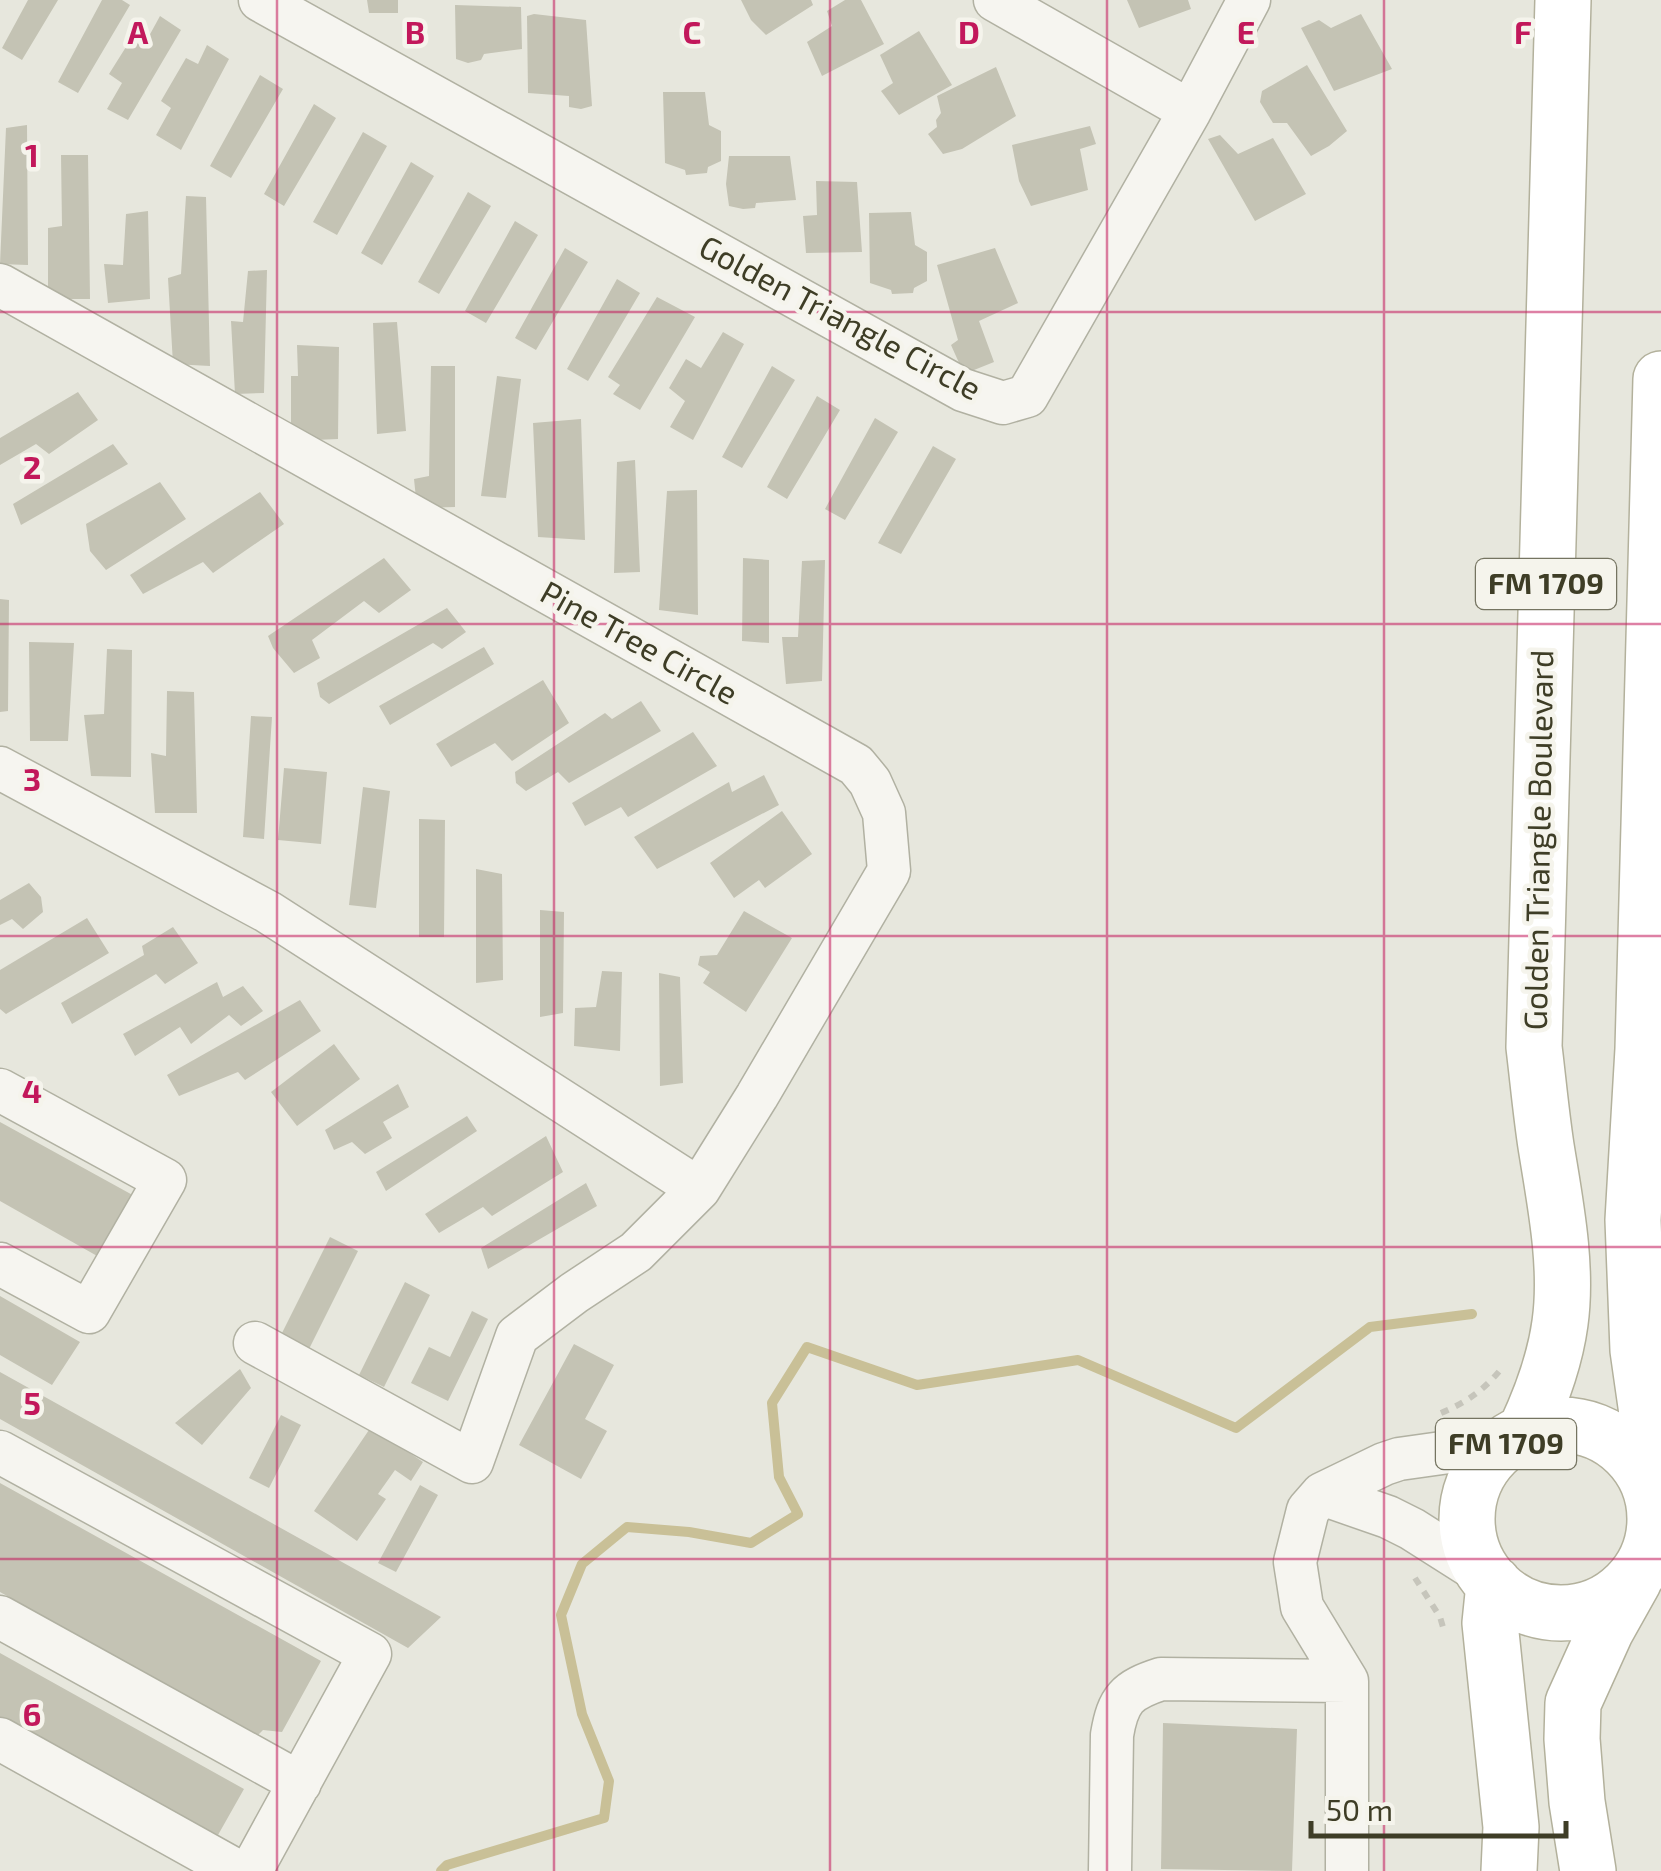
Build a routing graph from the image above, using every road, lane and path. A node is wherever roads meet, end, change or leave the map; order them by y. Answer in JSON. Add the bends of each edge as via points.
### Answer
{"nodes":[{"id":1,"x":260,"y":0,"type":"edge"},
{"id":2,"x":995,"y":0,"type":"edge"},
{"id":3,"x":1249,"y":0,"type":"edge"},
{"id":4,"x":1563,"y":0,"type":"edge"},
{"id":5,"x":1190,"y":110,"type":"junction"},
{"id":6,"x":0,"y":285,"type":"edge"},
{"id":7,"x":1661,"y":378,"type":"edge"},
{"id":8,"x":0,"y":768,"type":"edge"},
{"id":9,"x":0,"y":1090,"type":"edge"},
{"id":10,"x":700,"y":1189,"type":"junction"},
{"id":11,"x":0,"y":1264,"type":"edge"},
{"id":12,"x":255,"y":1342,"type":"dead end"},
{"id":13,"x":1508,"y":1358,"type":"dead end"},
{"id":14,"x":1439,"y":1413,"type":"dead end"},
{"id":15,"x":1520,"y":1434,"type":"junction"},
{"id":16,"x":0,"y":1452,"type":"edge"},
{"id":17,"x":1651,"y":1481,"type":"edge"},
{"id":18,"x":1322,"y":1494,"type":"junction"},
{"id":19,"x":1647,"y":1567,"type":"edge"},
{"id":20,"x":1413,"y":1576,"type":"dead end"},
{"id":21,"x":1490,"y":1580,"type":"junction"},
{"id":22,"x":0,"y":1618,"type":"edge"},
{"id":23,"x":1446,"y":1634,"type":"dead end"},
{"id":24,"x":1347,"y":1682,"type":"junction"},
{"id":25,"x":0,"y":1739,"type":"edge"},
{"id":26,"x":300,"y":1784,"type":"junction"},
{"id":27,"x":237,"y":1871,"type":"edge"},
{"id":28,"x":252,"y":1871,"type":"edge"},
{"id":29,"x":1110,"y":1871,"type":"edge"},
{"id":30,"x":1347,"y":1871,"type":"edge"},
{"id":31,"x":1510,"y":1871,"type":"edge"},
{"id":32,"x":1588,"y":1871,"type":"edge"}],
"edges":[{"from":1,"to":5,"type":"street","name":"Golden Triangle Circle","via":[[963,390],[1003,403],[1027,396]]},
{"from":2,"to":5,"type":"street"},
{"from":3,"to":5,"type":"street","name":"Golden Triangle Circle"},
{"from":4,"to":15,"type":"main road","name":"Golden Triangle Boulevard","number":"FM 1709","via":[[1534,1047],[1562,1282],[1551,1361]]},
{"from":6,"to":10,"type":"street","name":"Pine Tree Circle","via":[[856,765],[870,782],[884,813],[889,871]]},
{"from":7,"to":17,"type":"main road","number":"FM 1709","via":[[1633,1220]]},
{"from":8,"to":10,"type":"street","via":[[268,912]]},
{"from":9,"to":11,"type":"street","via":[[165,1180],[88,1312]]},
{"from":10,"to":12,"type":"street","name":"Pine Tree Circle","via":[[636,1252],[517,1336],[472,1462]]},
{"from":13,"to":14,"type":"path","via":[[1485,1388]]},
{"from":15,"to":17,"type":"main road","number":"FM 1709","via":[[1582,1426],[1608,1437]]},
{"from":15,"to":18,"type":"street","via":[[1399,1459]]},
{"from":15,"to":21,"type":"main road","number":"FM 1709","via":[[1494,1454],[1468,1503],[1468,1531]]},
{"from":16,"to":26,"type":"street","via":[[370,1654]]},
{"from":17,"to":19,"type":"main road","number":"FM 1709","via":[[1654,1530]]},
{"from":18,"to":21,"type":"street","via":[[1412,1529]]},
{"from":18,"to":24,"type":"street","via":[[1308,1510],[1294,1562],[1302,1607]]},
{"from":19,"to":21,"type":"main road","via":[[1618,1594],[1568,1613],[1515,1601]]},
{"from":19,"to":32,"type":"main road","number":"FM 1709","via":[[1606,1630],[1573,1703]]},
{"from":20,"to":23,"type":"path"},
{"from":21,"to":31,"type":"main road","number":"FM 1709"},
{"from":22,"to":26,"type":"street"},
{"from":24,"to":29,"type":"street","via":[[1161,1679],[1124,1697],[1112,1735]]},
{"from":24,"to":30,"type":"street"},
{"from":25,"to":27,"type":"street"},
{"from":26,"to":28,"type":"street"}]}
